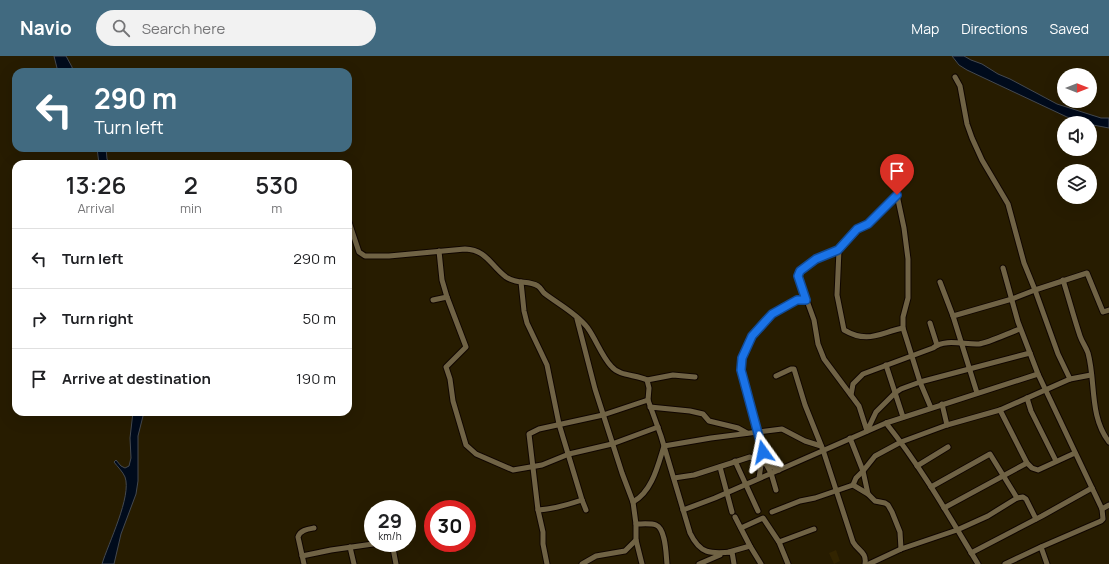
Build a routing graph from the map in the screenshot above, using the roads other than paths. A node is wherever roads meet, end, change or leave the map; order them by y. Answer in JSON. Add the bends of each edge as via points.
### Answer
{"nodes":[{"id":1,"x":955,"y":77,"type":"dead end"},
{"id":2,"x":352,"y":231,"type":"edge"},
{"id":3,"x":839,"y":250,"type":"junction"},
{"id":4,"x":439,"y":251,"type":"junction"},
{"id":5,"x":1003,"y":268,"type":"dead end"},
{"id":6,"x":1063,"y":280,"type":"junction"},
{"id":7,"x":521,"y":282,"type":"junction"},
{"id":8,"x":940,"y":282,"type":"dead end"},
{"id":9,"x":1035,"y":290,"type":"junction"},
{"id":10,"x":447,"y":297,"type":"junction"},
{"id":11,"x":1012,"y":299,"type":"junction"},
{"id":12,"x":433,"y":300,"type":"dead end"},
{"id":13,"x":806,"y":300,"type":"junction"},
{"id":14,"x":1109,"y":310,"type":"edge"},
{"id":15,"x":952,"y":316,"type":"junction"},
{"id":16,"x":577,"y":318,"type":"junction"},
{"id":17,"x":930,"y":323,"type":"dead end"},
{"id":18,"x":903,"y":328,"type":"junction"},
{"id":19,"x":1020,"y":329,"type":"junction"},
{"id":20,"x":960,"y":342,"type":"junction"},
{"id":21,"x":937,"y":345,"type":"junction"},
{"id":22,"x":1030,"y":353,"type":"junction"},
{"id":23,"x":912,"y":355,"type":"junction"},
{"id":24,"x":886,"y":365,"type":"junction"},
{"id":25,"x":968,"y":369,"type":"junction"},
{"id":26,"x":1038,"y":374,"type":"junction"},
{"id":27,"x":1091,"y":375,"type":"junction"},
{"id":28,"x":776,"y":376,"type":"dead end"},
{"id":29,"x":695,"y":377,"type":"dead end"},
{"id":30,"x":1070,"y":379,"type":"junction"},
{"id":31,"x":647,"y":380,"type":"junction"},
{"id":32,"x":920,"y":382,"type":"junction"},
{"id":33,"x":1045,"y":390,"type":"junction"},
{"id":34,"x":895,"y":393,"type":"junction"},
{"id":35,"x":977,"y":393,"type":"junction"},
{"id":36,"x":851,"y":395,"type":"junction"},
{"id":37,"x":1027,"y":398,"type":"junction"},
{"id":38,"x":648,"y":400,"type":"junction"},
{"id":39,"x":942,"y":404,"type":"junction"},
{"id":40,"x":650,"y":408,"type":"junction"},
{"id":41,"x":931,"y":408,"type":"junction"},
{"id":42,"x":1000,"y":410,"type":"junction"},
{"id":43,"x":603,"y":415,"type":"junction"},
{"id":44,"x":903,"y":417,"type":"junction"},
{"id":45,"x":886,"y":423,"type":"junction"},
{"id":46,"x":559,"y":424,"type":"junction"},
{"id":47,"x":948,"y":425,"type":"junction"},
{"id":48,"x":658,"y":427,"type":"junction"},
{"id":49,"x":867,"y":431,"type":"junction"},
{"id":50,"x":758,"y":432,"type":"junction"},
{"id":51,"x":747,"y":433,"type":"junction"},
{"id":52,"x":850,"y":438,"type":"junction"},
{"id":53,"x":901,"y":442,"type":"junction"},
{"id":54,"x":1109,"y":442,"type":"edge"},
{"id":55,"x":612,"y":444,"type":"junction"},
{"id":56,"x":664,"y":446,"type":"junction"},
{"id":57,"x":948,"y":447,"type":"dead end"},
{"id":58,"x":822,"y":448,"type":"junction"},
{"id":59,"x":1075,"y":453,"type":"junction"},
{"id":60,"x":569,"y":454,"type":"junction"},
{"id":61,"x":735,"y":461,"type":"junction"},
{"id":62,"x":1056,"y":461,"type":"junction"},
{"id":63,"x":764,"y":463,"type":"junction"},
{"id":64,"x":1027,"y":463,"type":"junction"},
{"id":65,"x":917,"y":466,"type":"junction"},
{"id":66,"x":532,"y":467,"type":"junction"},
{"id":67,"x":720,"y":467,"type":"junction"},
{"id":68,"x":779,"y":470,"type":"junction"},
{"id":69,"x":863,"y":471,"type":"junction"},
{"id":70,"x":771,"y":473,"type":"junction"},
{"id":71,"x":1004,"y":476,"type":"junction"},
{"id":72,"x":674,"y":478,"type":"junction"},
{"id":73,"x":759,"y":478,"type":"junction"},
{"id":74,"x":744,"y":484,"type":"junction"},
{"id":75,"x":852,"y":485,"type":"junction"},
{"id":76,"x":931,"y":487,"type":"junction"},
{"id":77,"x":1092,"y":488,"type":"junction"},
{"id":78,"x":776,"y":490,"type":"dead end"},
{"id":79,"x":726,"y":492,"type":"junction"},
{"id":80,"x":837,"y":492,"type":"junction"},
{"id":81,"x":868,"y":494,"type":"junction"},
{"id":82,"x":1017,"y":498,"type":"junction"},
{"id":83,"x":582,"y":500,"type":"junction"},
{"id":84,"x":633,"y":502,"type":"junction"},
{"id":85,"x":1109,"y":506,"type":"edge"},
{"id":86,"x":944,"y":508,"type":"junction"},
{"id":87,"x":1102,"y":509,"type":"junction"},
{"id":88,"x":538,"y":510,"type":"junction"},
{"id":89,"x":586,"y":510,"type":"dead end"},
{"id":90,"x":683,"y":510,"type":"junction"},
{"id":91,"x":758,"y":511,"type":"dead end"},
{"id":92,"x":772,"y":512,"type":"dead end"},
{"id":93,"x":1036,"y":519,"type":"junction"},
{"id":94,"x":636,"y":524,"type":"junction"},
{"id":95,"x":314,"y":528,"type":"dead end"},
{"id":96,"x":741,"y":528,"type":"junction"},
{"id":97,"x":814,"y":529,"type":"dead end"},
{"id":98,"x":957,"y":530,"type":"junction"},
{"id":99,"x":636,"y":540,"type":"junction"},
{"id":100,"x":778,"y":542,"type":"junction"},
{"id":101,"x":364,"y":545,"type":"edge"},
{"id":102,"x":750,"y":546,"type":"junction"},
{"id":103,"x":350,"y":547,"type":"junction"},
{"id":104,"x":1040,"y":547,"type":"junction"},
{"id":105,"x":901,"y":549,"type":"junction"},
{"id":106,"x":394,"y":552,"type":"edge"},
{"id":107,"x":732,"y":552,"type":"junction"},
{"id":108,"x":971,"y":553,"type":"junction"},
{"id":109,"x":302,"y":556,"type":"junction"},
{"id":110,"x":304,"y":564,"type":"edge"},
{"id":111,"x":354,"y":564,"type":"edge"},
{"id":112,"x":396,"y":564,"type":"edge"},
{"id":113,"x":547,"y":564,"type":"edge"},
{"id":114,"x":583,"y":564,"type":"edge"},
{"id":115,"x":642,"y":564,"type":"edge"},
{"id":116,"x":668,"y":564,"type":"edge"},
{"id":117,"x":699,"y":564,"type":"edge"},
{"id":118,"x":734,"y":564,"type":"edge"},
{"id":119,"x":761,"y":564,"type":"edge"},
{"id":120,"x":788,"y":564,"type":"edge"},
{"id":121,"x":865,"y":564,"type":"edge"},
{"id":122,"x":869,"y":564,"type":"edge"},
{"id":123,"x":978,"y":564,"type":"edge"},
{"id":124,"x":1006,"y":564,"type":"edge"},
{"id":125,"x":1047,"y":564,"type":"edge"}],
"edges":[{"from":1,"to":9,"type":"street","via":[[960,86],[970,131],[982,160],[1008,204],[1024,263]]},
{"from":2,"to":4,"type":"street","via":[[359,252],[365,256]]},
{"from":3,"to":13,"type":"street","via":[[816,259],[800,271],[798,276]]},
{"from":3,"to":18,"type":"street","via":[[837,295],[844,330],[864,338]]},
{"from":3,"to":18,"type":"street","via":[[857,229],[868,224],[897,195],[908,259],[908,298]]},
{"from":4,"to":7,"type":"street","via":[[474,249],[481,252],[500,272],[513,281]]},
{"from":4,"to":10,"type":"street","via":[[442,280]]},
{"from":5,"to":11,"type":"street"},
{"from":6,"to":9,"type":"street"},
{"from":6,"to":14,"type":"street","via":[[1087,273],[1103,312]]},
{"from":6,"to":27,"type":"street","via":[[1080,337],[1088,353]]},
{"from":7,"to":16,"type":"street","via":[[540,287]]},
{"from":7,"to":46,"type":"street","via":[[527,324],[547,365]]},
{"from":8,"to":15,"type":"street"},
{"from":9,"to":11,"type":"street"},
{"from":9,"to":30,"type":"street","via":[[1058,354]]},
{"from":10,"to":12,"type":"street"},
{"from":10,"to":66,"type":"street","via":[[466,347],[446,367],[466,445],[476,454],[513,470]]},
{"from":11,"to":15,"type":"street"},
{"from":11,"to":19,"type":"street"},
{"from":13,"to":36,"type":"street","via":[[824,359]]},
{"from":13,"to":50,"type":"street","via":[[797,300],[772,314],[752,336],[742,358],[743,376]]},
{"from":15,"to":20,"type":"street"},
{"from":16,"to":31,"type":"street","via":[[586,326],[611,366],[618,372]]},
{"from":16,"to":43,"type":"street"},
{"from":17,"to":21,"type":"street"},
{"from":18,"to":23,"type":"street"},
{"from":19,"to":20,"type":"street","via":[[980,344]]},
{"from":19,"to":22,"type":"street"},
{"from":20,"to":21,"type":"street"},
{"from":20,"to":25,"type":"street"},
{"from":21,"to":23,"type":"street"},
{"from":22,"to":25,"type":"street"},
{"from":22,"to":26,"type":"street"},
{"from":23,"to":24,"type":"street"},
{"from":23,"to":32,"type":"street"},
{"from":24,"to":34,"type":"street"},
{"from":24,"to":36,"type":"street","via":[[863,374],[853,384]]},
{"from":25,"to":32,"type":"street"},
{"from":25,"to":35,"type":"street"},
{"from":26,"to":33,"type":"street"},
{"from":26,"to":35,"type":"street"},
{"from":27,"to":30,"type":"street"},
{"from":27,"to":54,"type":"street","via":[[1100,424]]},
{"from":28,"to":58,"type":"street","via":[[794,369]]},
{"from":29,"to":31,"type":"street","via":[[673,376]]},
{"from":30,"to":33,"type":"street"},
{"from":31,"to":38,"type":"street"},
{"from":32,"to":34,"type":"street"},
{"from":32,"to":41,"type":"street"},
{"from":33,"to":37,"type":"street"},
{"from":33,"to":59,"type":"street"},
{"from":34,"to":44,"type":"street"},
{"from":34,"to":49,"type":"street","via":[[876,412]]},
{"from":35,"to":39,"type":"street"},
{"from":36,"to":49,"type":"street","via":[[859,406]]},
{"from":37,"to":42,"type":"street"},
{"from":37,"to":62,"type":"street"},
{"from":38,"to":40,"type":"street"},
{"from":38,"to":43,"type":"street"},
{"from":39,"to":41,"type":"street"},
{"from":39,"to":47,"type":"street"},
{"from":40,"to":48,"type":"street"},
{"from":40,"to":51,"type":"street","via":[[703,414],[709,422],[738,428]]},
{"from":41,"to":44,"type":"street"},
{"from":42,"to":47,"type":"street"},
{"from":42,"to":64,"type":"street"},
{"from":43,"to":46,"type":"street"},
{"from":43,"to":55,"type":"street"},
{"from":44,"to":45,"type":"street"},
{"from":45,"to":49,"type":"street"},
{"from":45,"to":53,"type":"street"},
{"from":46,"to":60,"type":"street"},
{"from":46,"to":66,"type":"street","via":[[529,434]]},
{"from":47,"to":53,"type":"street"},
{"from":48,"to":55,"type":"street"},
{"from":48,"to":56,"type":"street"},
{"from":49,"to":52,"type":"street"},
{"from":50,"to":51,"type":"street"},
{"from":50,"to":58,"type":"street","via":[[782,430]]},
{"from":50,"to":63,"type":"street"},
{"from":51,"to":56,"type":"street"},
{"from":52,"to":58,"type":"street"},
{"from":52,"to":69,"type":"street"},
{"from":53,"to":65,"type":"street"},
{"from":53,"to":69,"type":"street","via":[[875,456]]},
{"from":55,"to":60,"type":"street"},
{"from":55,"to":84,"type":"street"},
{"from":56,"to":72,"type":"street"},
{"from":56,"to":84,"type":"street","via":[[647,488]]},
{"from":57,"to":65,"type":"street"},
{"from":58,"to":68,"type":"street"},
{"from":58,"to":80,"type":"street"},
{"from":59,"to":62,"type":"street"},
{"from":59,"to":77,"type":"street"},
{"from":60,"to":66,"type":"street"},
{"from":60,"to":83,"type":"street"},
{"from":61,"to":63,"type":"street","via":[[750,457]]},
{"from":61,"to":67,"type":"street"},
{"from":61,"to":74,"type":"street"},
{"from":62,"to":64,"type":"street","via":[[1038,470]]},
{"from":63,"to":68,"type":"street"},
{"from":63,"to":70,"type":"street"},
{"from":63,"to":73,"type":"street"},
{"from":64,"to":71,"type":"street"},
{"from":65,"to":76,"type":"street"},
{"from":66,"to":88,"type":"street"},
{"from":67,"to":72,"type":"street"},
{"from":67,"to":79,"type":"street"},
{"from":68,"to":70,"type":"street"},
{"from":69,"to":75,"type":"street"},
{"from":69,"to":81,"type":"street"},
{"from":70,"to":73,"type":"street"},
{"from":70,"to":78,"type":"street"},
{"from":71,"to":76,"type":"street","via":[[989,454]]},
{"from":71,"to":82,"type":"street"},
{"from":71,"to":86,"type":"street"},
{"from":72,"to":90,"type":"street"},
{"from":73,"to":74,"type":"street"},
{"from":74,"to":79,"type":"street"},
{"from":74,"to":91,"type":"street"},
{"from":75,"to":80,"type":"street"},
{"from":75,"to":81,"type":"street"},
{"from":76,"to":86,"type":"street"},
{"from":77,"to":87,"type":"street"},
{"from":77,"to":93,"type":"street"},
{"from":79,"to":90,"type":"street"},
{"from":79,"to":96,"type":"street"},
{"from":80,"to":92,"type":"street","via":[[800,501]]},
{"from":80,"to":121,"type":"street","via":[[855,546],[864,553]]},
{"from":81,"to":105,"type":"street","via":[[875,501],[888,505],[900,532]]},
{"from":82,"to":93,"type":"street","via":[[1026,499]]},
{"from":82,"to":98,"type":"street","via":[[988,516]]},
{"from":83,"to":88,"type":"street","via":[[556,508]]},
{"from":83,"to":89,"type":"street"},
{"from":84,"to":94,"type":"street"},
{"from":85,"to":87,"type":"street"},
{"from":86,"to":98,"type":"street"},
{"from":87,"to":104,"type":"street","via":[[1104,519]]},
{"from":88,"to":113,"type":"street"},
{"from":90,"to":107,"type":"street","via":[[695,544],[715,554]]},
{"from":93,"to":108,"type":"street"},
{"from":94,"to":99,"type":"street"},
{"from":94,"to":116,"type":"street","via":[[656,525],[661,529]]},
{"from":95,"to":109,"type":"street","via":[[299,534]]},
{"from":96,"to":100,"type":"street","via":[[763,518]]},
{"from":96,"to":102,"type":"street"},
{"from":97,"to":100,"type":"street"},
{"from":98,"to":105,"type":"street"},
{"from":98,"to":108,"type":"street"},
{"from":99,"to":114,"type":"street","via":[[625,551],[596,556]]},
{"from":99,"to":115,"type":"street"},
{"from":100,"to":120,"type":"street"},
{"from":101,"to":103,"type":"street"},
{"from":102,"to":107,"type":"street"},
{"from":102,"to":119,"type":"street"},
{"from":103,"to":109,"type":"street"},
{"from":103,"to":111,"type":"street"},
{"from":104,"to":124,"type":"street"},
{"from":104,"to":125,"type":"street"},
{"from":105,"to":122,"type":"street"},
{"from":106,"to":112,"type":"street"},
{"from":107,"to":117,"type":"street"},
{"from":107,"to":118,"type":"street"},
{"from":108,"to":123,"type":"street"},
{"from":109,"to":110,"type":"street"}]}
